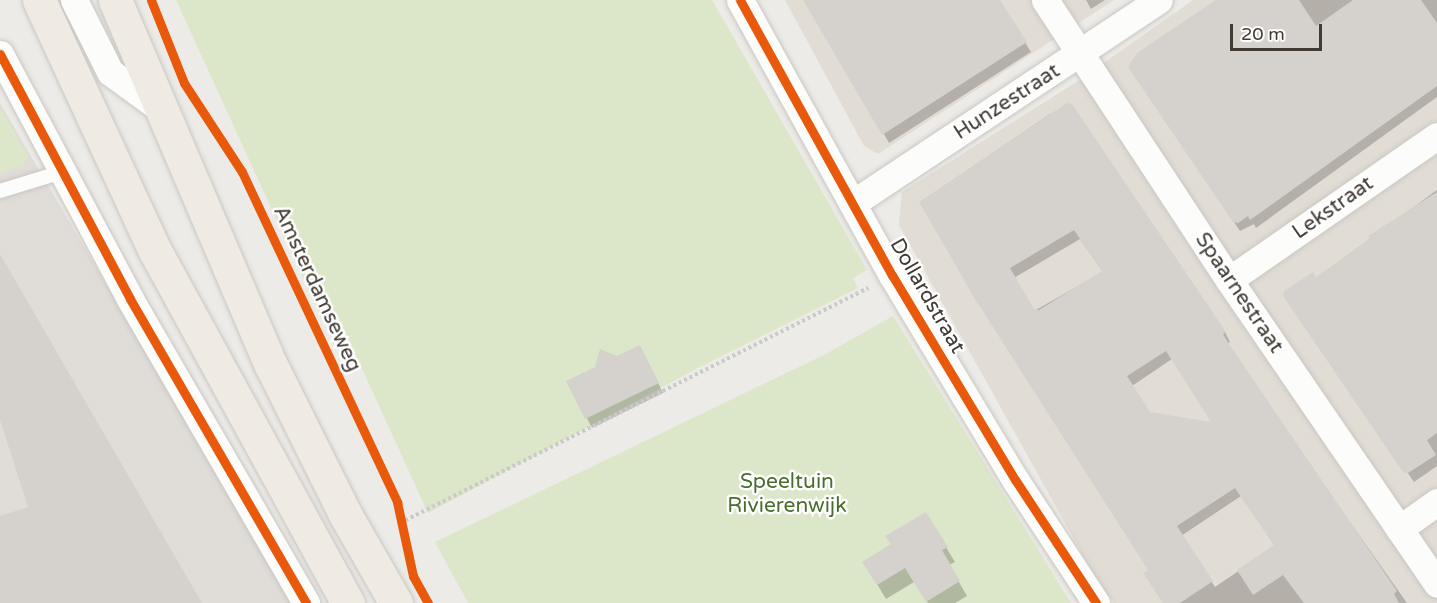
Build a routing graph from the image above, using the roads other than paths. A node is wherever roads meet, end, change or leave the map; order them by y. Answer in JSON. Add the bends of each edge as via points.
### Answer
{"nodes":[{"id":1,"x":39,"y":0,"type":"edge"},
{"id":2,"x":74,"y":0,"type":"edge"},
{"id":3,"x":116,"y":0,"type":"edge"},
{"id":4,"x":740,"y":0,"type":"edge"},
{"id":5,"x":1045,"y":0,"type":"edge"},
{"id":6,"x":1159,"y":0,"type":"edge"},
{"id":7,"x":0,"y":54,"type":"edge"},
{"id":8,"x":1080,"y":54,"type":"junction"},
{"id":9,"x":161,"y":109,"type":"junction"},
{"id":10,"x":1437,"y":136,"type":"edge"},
{"id":11,"x":65,"y":171,"type":"junction"},
{"id":12,"x":0,"y":191,"type":"edge"},
{"id":13,"x":853,"y":203,"type":"junction"},
{"id":14,"x":1229,"y":280,"type":"junction"},
{"id":15,"x":1437,"y":502,"type":"edge"},
{"id":16,"x":1399,"y":529,"type":"junction"},
{"id":17,"x":1437,"y":584,"type":"edge"},
{"id":18,"x":306,"y":603,"type":"edge"},
{"id":19,"x":348,"y":603,"type":"edge"},
{"id":20,"x":396,"y":603,"type":"edge"},
{"id":21,"x":1096,"y":603,"type":"edge"}],
"edges":[{"from":1,"to":19,"type":"main road","via":[[154,249]]},
{"from":2,"to":9,"type":"street","via":[[110,72]]},
{"from":3,"to":9,"type":"main road"},
{"from":4,"to":13,"type":"street","name":"Dollardstraat"},
{"from":5,"to":8,"type":"street","name":"Spaarnestraat"},
{"from":6,"to":8,"type":"street","name":"Hunzestraat"},
{"from":7,"to":11,"type":"street"},
{"from":8,"to":13,"type":"street","name":"Hunzestraat"},
{"from":8,"to":14,"type":"street","name":"Spaarnestraat"},
{"from":9,"to":20,"type":"main road","via":[[271,365],[345,514]]},
{"from":10,"to":14,"type":"street","name":"Lekstraat"},
{"from":11,"to":12,"type":"lane"},
{"from":11,"to":18,"type":"street","via":[[130,299]]},
{"from":13,"to":21,"type":"street","name":"Dollardstraat","via":[[1016,481]]},
{"from":14,"to":16,"type":"street","name":"Spaarnestraat"},
{"from":15,"to":16,"type":"street"},
{"from":16,"to":17,"type":"street","name":"Spaarnestraat"}]}
